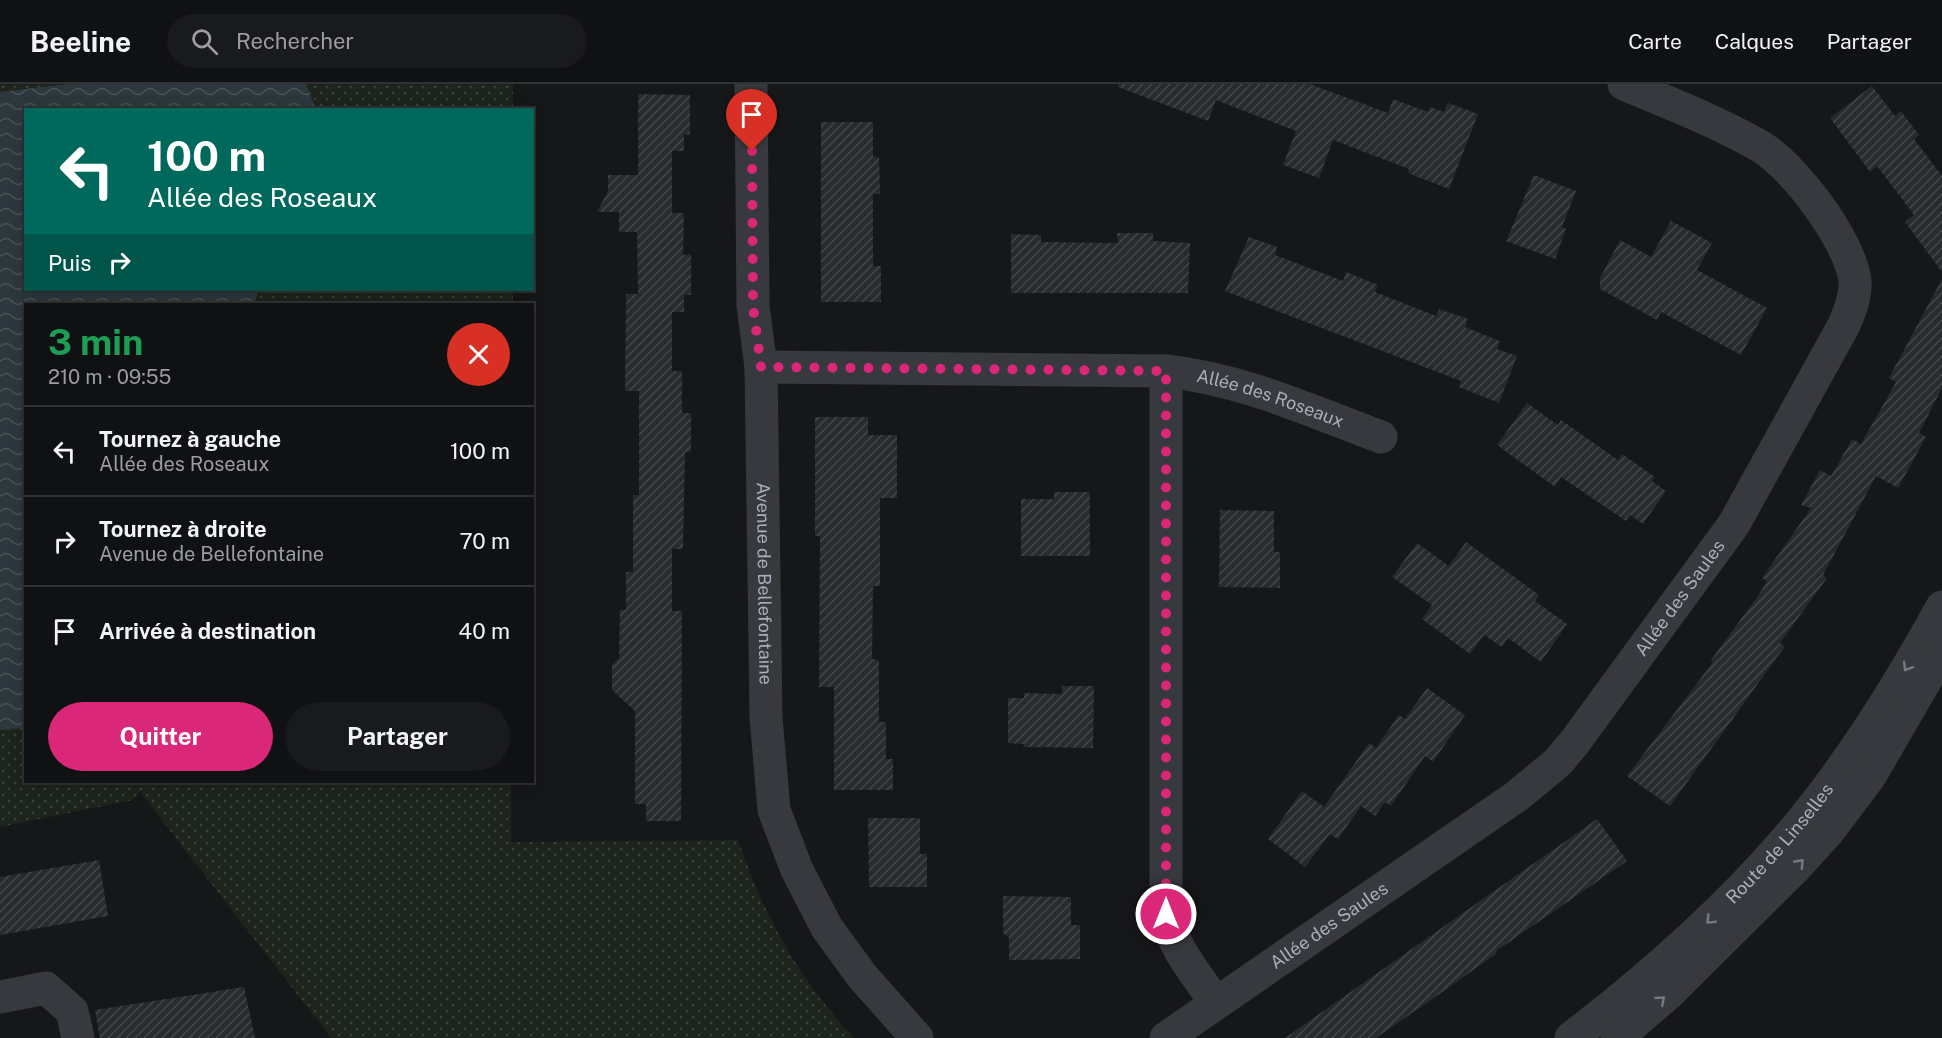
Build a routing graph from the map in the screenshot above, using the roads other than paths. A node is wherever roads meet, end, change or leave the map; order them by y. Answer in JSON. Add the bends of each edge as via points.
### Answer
{"nodes":[{"id":1,"x":751,"y":84,"type":"edge"},
{"id":2,"x":1624,"y":84,"type":"edge"},
{"id":3,"x":761,"y":367,"type":"junction"},
{"id":4,"x":1166,"y":371,"type":"junction"},
{"id":5,"x":1381,"y":437,"type":"dead end"},
{"id":6,"x":1942,"y":608,"type":"edge"},
{"id":7,"x":1942,"y":652,"type":"edge"},
{"id":8,"x":0,"y":998,"type":"edge"},
{"id":9,"x":1216,"y":1002,"type":"junction"},
{"id":10,"x":78,"y":1038,"type":"edge"},
{"id":11,"x":917,"y":1038,"type":"edge"},
{"id":12,"x":1166,"y":1038,"type":"edge"},
{"id":13,"x":1571,"y":1038,"type":"edge"},
{"id":14,"x":1617,"y":1038,"type":"edge"}],
"edges":[{"from":1,"to":3,"type":"street","name":"Avenue de Bellefontaine","via":[[753,306]]},
{"from":2,"to":9,"type":"street","name":"Allée des Saules","via":[[1760,146],[1782,164],[1801,184],[1851,262],[1855,283],[1848,316],[1734,524],[1558,762],[1517,796]]},
{"from":3,"to":4,"type":"street","name":"Allée des Roseaux"},
{"from":3,"to":11,"type":"street","name":"Avenue de Bellefontaine","via":[[766,717],[774,810],[797,870],[827,928],[862,976]]},
{"from":4,"to":5,"type":"street","name":"Allée des Roseaux","via":[[1230,383]]},
{"from":4,"to":9,"type":"street","via":[[1166,914],[1169,930],[1182,955]]},
{"from":6,"to":13,"type":"street","name":"Route de Linselles","one_way":true,"via":[[1856,747],[1785,841],[1675,954]]},
{"from":14,"to":7,"type":"street","name":"Route de Linselles","one_way":true,"via":[[1669,993],[1827,833],[1869,777]]},
{"from":8,"to":10,"type":"street","via":[[46,988],[72,1011]]},
{"from":9,"to":12,"type":"street","name":"Allée des Saules"}]}
